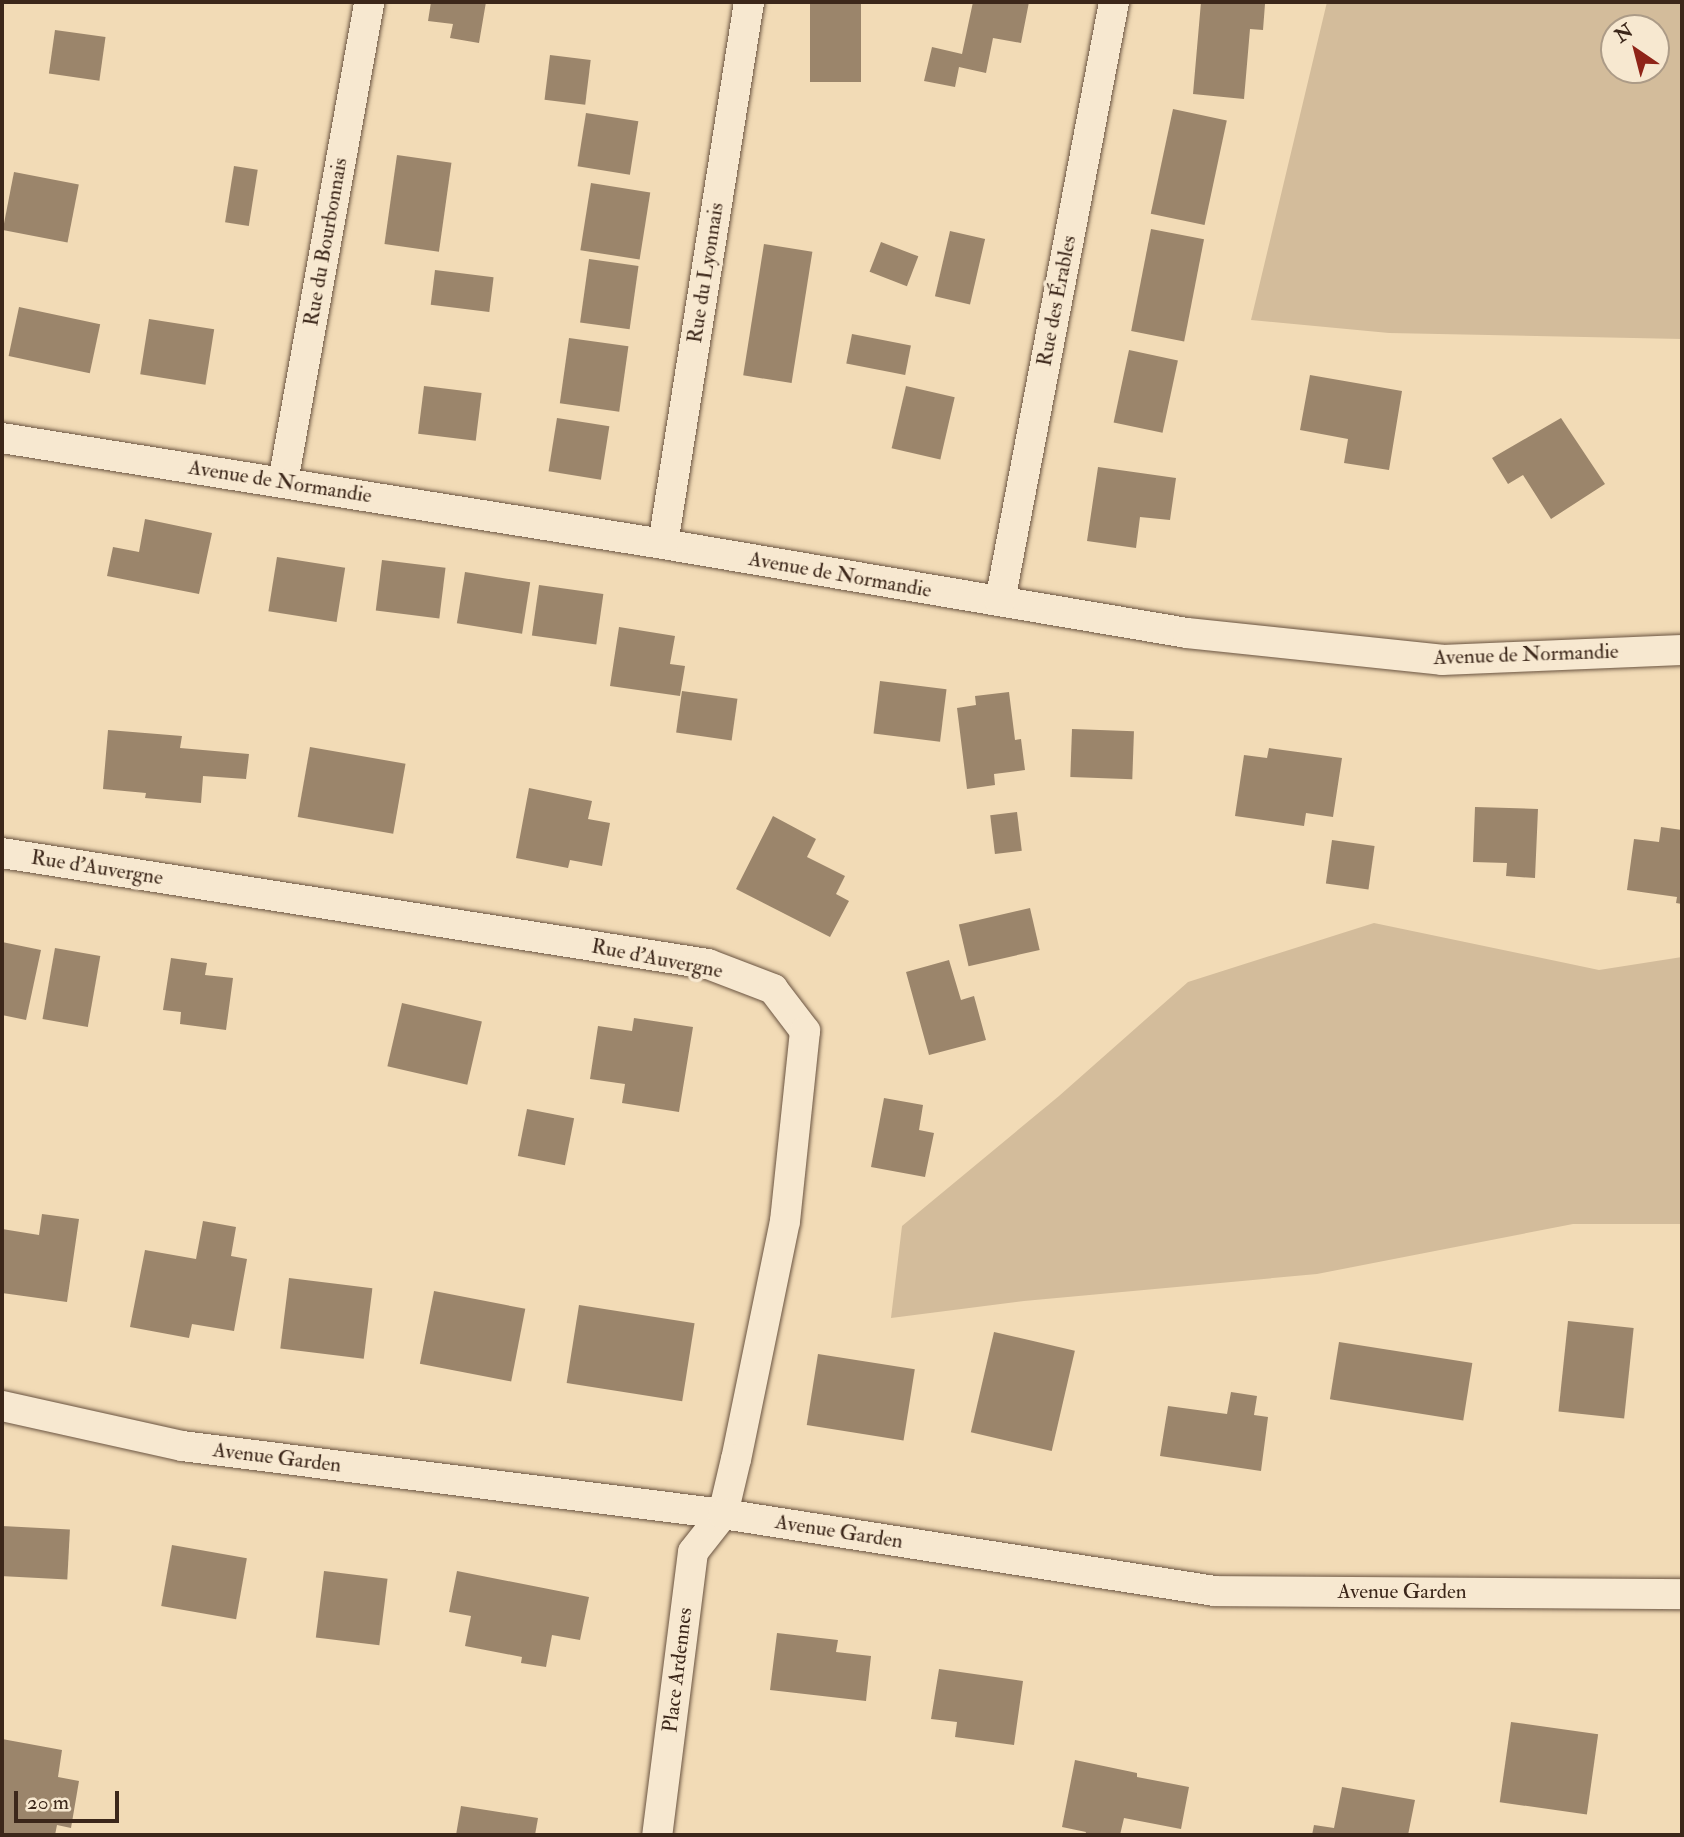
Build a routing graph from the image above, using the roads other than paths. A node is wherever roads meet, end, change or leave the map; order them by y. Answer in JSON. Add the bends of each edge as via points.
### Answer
{"nodes":[{"id":1,"x":369,"y":2,"type":"edge"},
{"id":2,"x":749,"y":2,"type":"edge"},
{"id":3,"x":1114,"y":2,"type":"edge"},
{"id":4,"x":2,"y":438,"type":"edge"},
{"id":5,"x":283,"y":482,"type":"junction"},
{"id":6,"x":663,"y":544,"type":"junction"},
{"id":7,"x":999,"y":601,"type":"junction"},
{"id":8,"x":1682,"y":650,"type":"edge"},
{"id":9,"x":2,"y":853,"type":"edge"},
{"id":10,"x":2,"y":1406,"type":"edge"},
{"id":11,"x":723,"y":1514,"type":"junction"},
{"id":12,"x":1682,"y":1594,"type":"edge"},
{"id":13,"x":657,"y":1835,"type":"edge"}],
"edges":[{"from":1,"to":5,"type":"street","name":"Rue du Bourbonnais"},
{"from":2,"to":6,"type":"street","name":"Rue du Lyonnais"},
{"from":3,"to":7,"type":"street","name":"Rue des Érables"},
{"from":4,"to":5,"type":"street","name":"Avenue de Normandie"},
{"from":5,"to":6,"type":"street","name":"Avenue de Normandie"},
{"from":6,"to":7,"type":"street","name":"Avenue de Normandie"},
{"from":7,"to":8,"type":"street","name":"Avenue de Normandie","via":[[1187,633],[1442,660]]},
{"from":9,"to":11,"type":"street","name":"Rue d'Auvergne","via":[[708,964],[773,989],[805,1031],[785,1221]]},
{"from":10,"to":11,"type":"street","name":"Avenue Garden","via":[[182,1446]]},
{"from":11,"to":12,"type":"street","name":"Avenue Garden","via":[[1214,1591]]},
{"from":11,"to":13,"type":"street","name":"Place Ardennes","via":[[693,1552]]}]}
